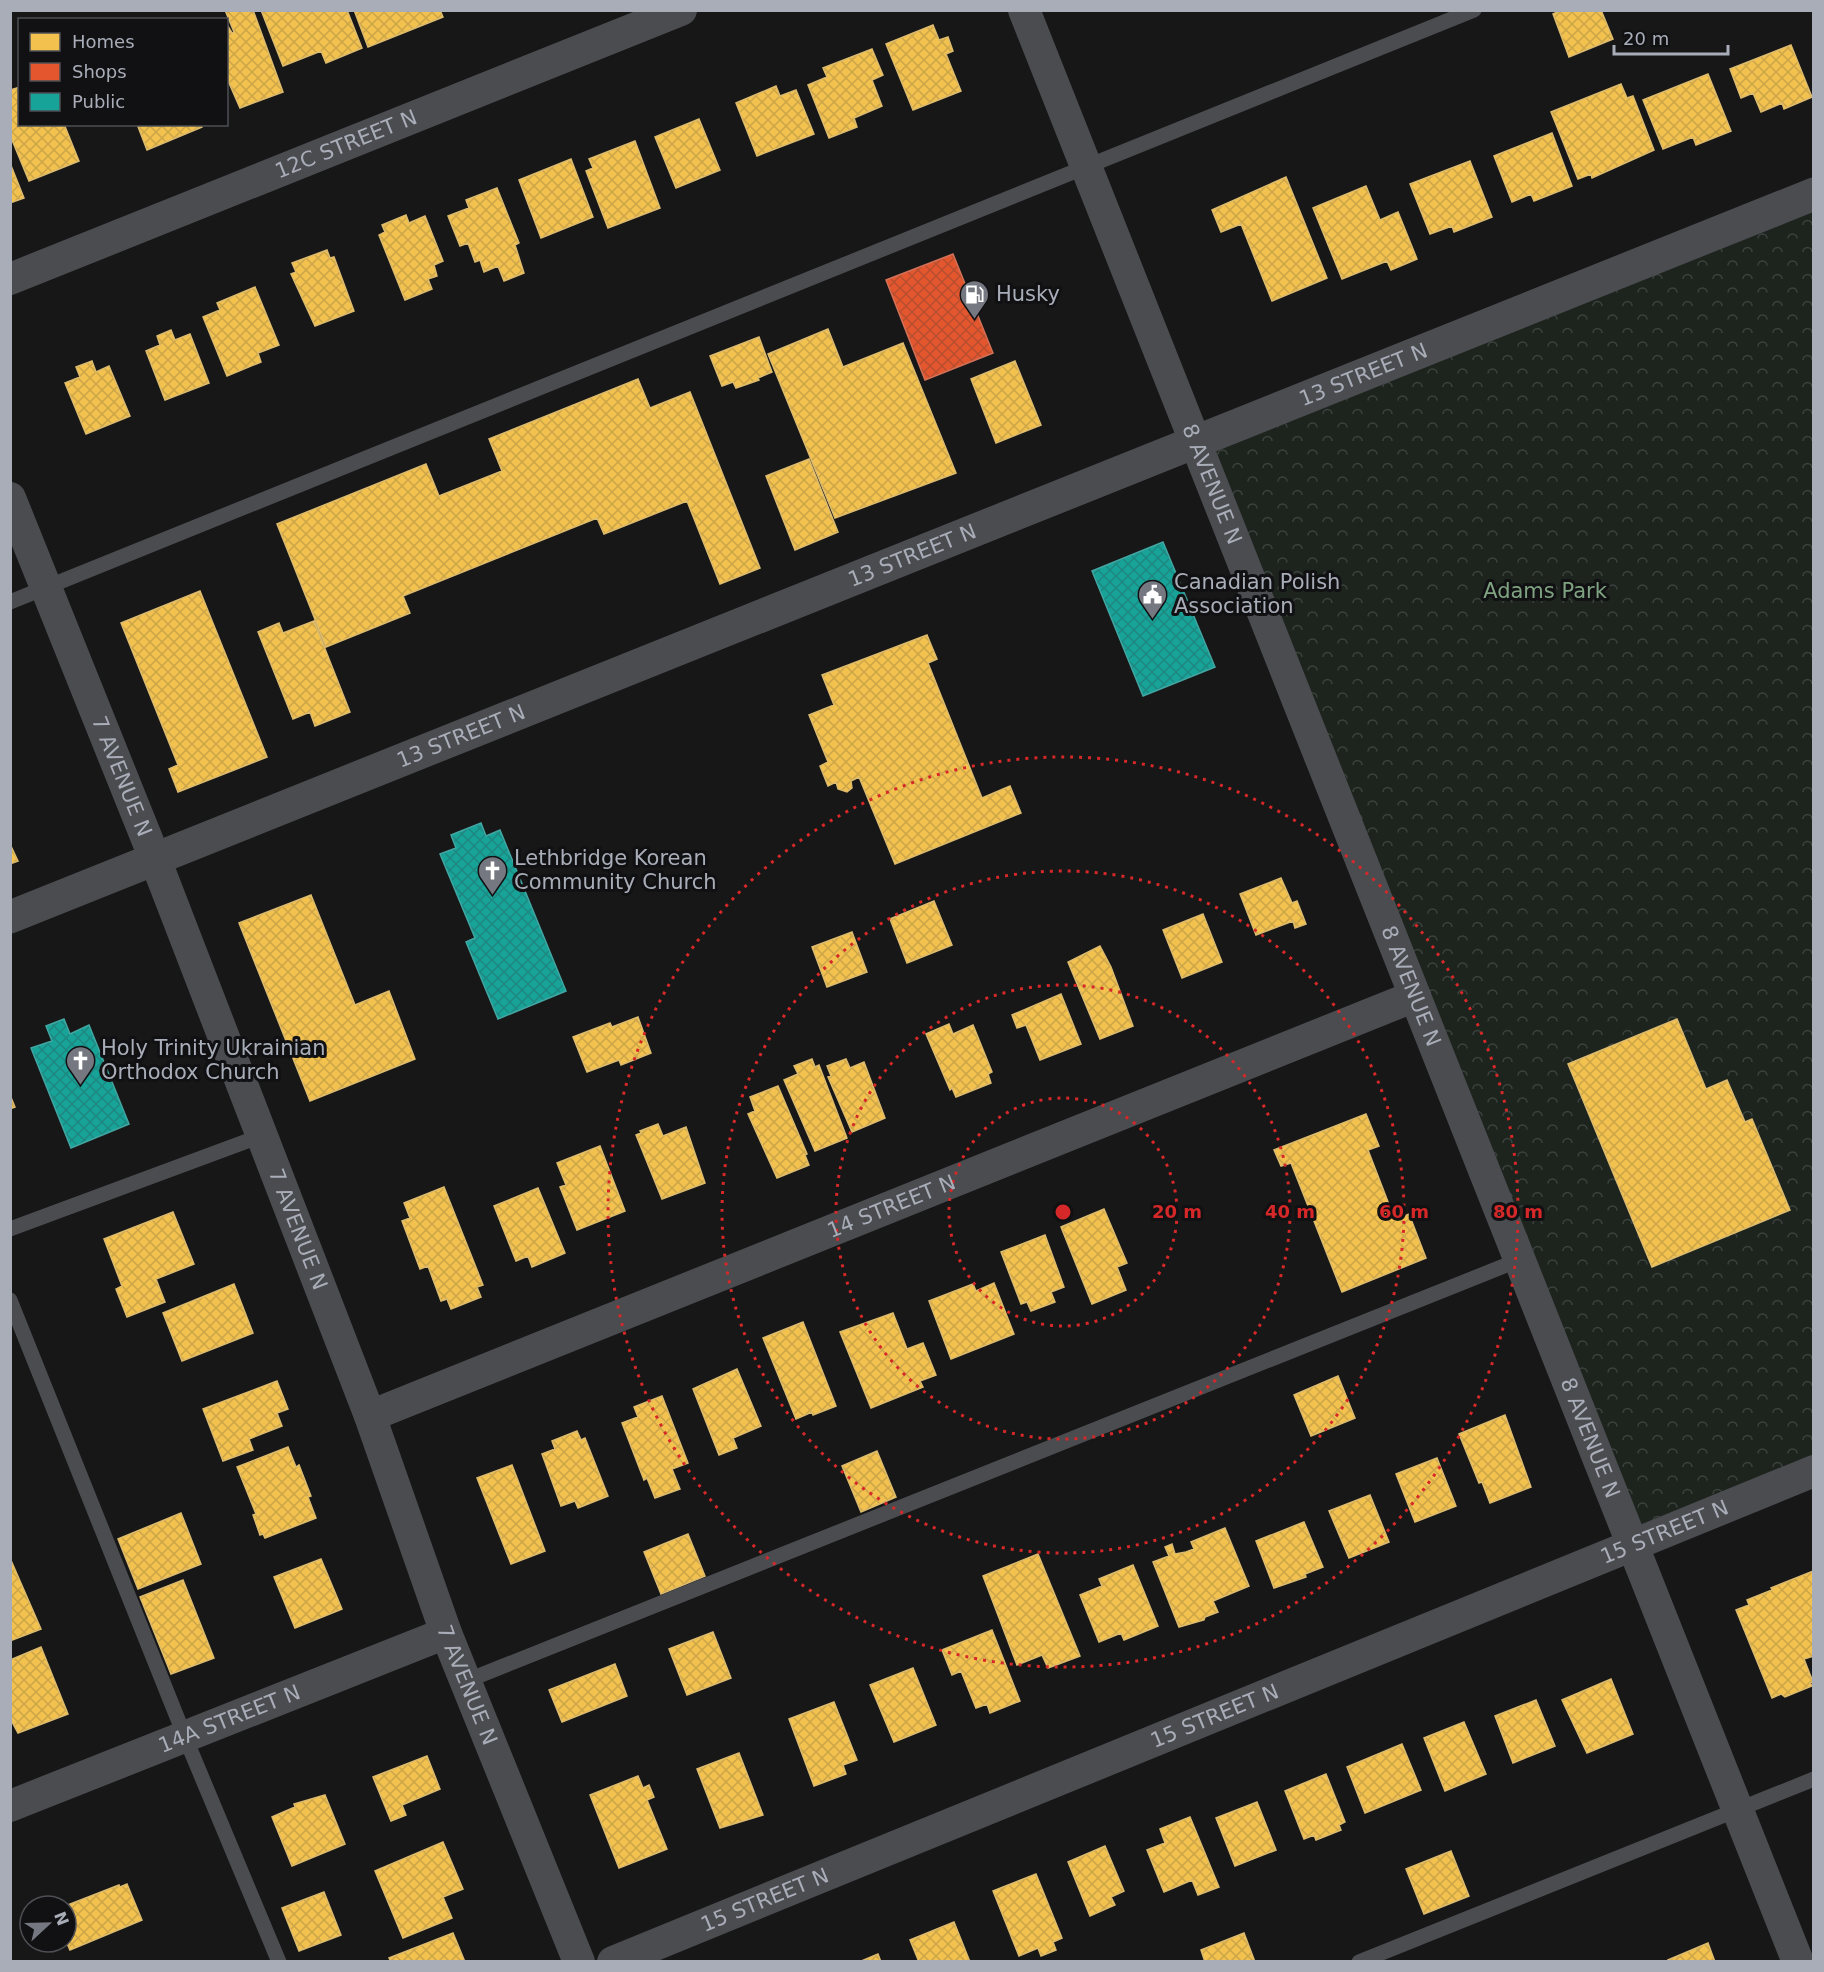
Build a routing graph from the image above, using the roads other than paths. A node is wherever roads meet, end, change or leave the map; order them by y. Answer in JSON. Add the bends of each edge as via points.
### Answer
{"nodes":[{"id":1,"x":681,"y":10,"type":"edge"},
{"id":2,"x":1024,"y":10,"type":"edge"},
{"id":3,"x":1474,"y":10,"type":"edge"},
{"id":4,"x":1086,"y":167,"type":"junction"},
{"id":5,"x":1814,"y":194,"type":"edge"},
{"id":6,"x":10,"y":279,"type":"edge"},
{"id":7,"x":1195,"y":442,"type":"junction"},
{"id":8,"x":10,"y":498,"type":"edge"},
{"id":9,"x":47,"y":588,"type":"junction"},
{"id":10,"x":10,"y":602,"type":"edge"},
{"id":11,"x":154,"y":859,"type":"junction"},
{"id":12,"x":10,"y":917,"type":"edge"},
{"id":13,"x":1415,"y":996,"type":"junction"},
{"id":14,"x":261,"y":1136,"type":"junction"},
{"id":15,"x":10,"y":1229,"type":"edge"},
{"id":16,"x":1520,"y":1260,"type":"junction"},
{"id":17,"x":10,"y":1300,"type":"edge"},
{"id":18,"x":370,"y":1416,"type":"junction"},
{"id":19,"x":1814,"y":1471,"type":"edge"},
{"id":20,"x":1633,"y":1544,"type":"junction"},
{"id":21,"x":446,"y":1633,"type":"junction"},
{"id":22,"x":466,"y":1681,"type":"junction"},
{"id":23,"x":184,"y":1737,"type":"junction"},
{"id":24,"x":1814,"y":1779,"type":"edge"},
{"id":25,"x":10,"y":1806,"type":"edge"},
{"id":26,"x":1738,"y":1809,"type":"junction"},
{"id":27,"x":279,"y":1962,"type":"edge"},
{"id":28,"x":579,"y":1962,"type":"edge"},
{"id":29,"x":613,"y":1962,"type":"edge"},
{"id":30,"x":1359,"y":1962,"type":"edge"},
{"id":31,"x":1798,"y":1962,"type":"edge"}],
"edges":[{"from":1,"to":6,"type":"street","name":"12C STREET N"},
{"from":2,"to":4,"type":"street","name":"8 AVENUE N"},
{"from":3,"to":4,"type":"lane"},
{"from":4,"to":7,"type":"street","name":"8 AVENUE N"},
{"from":4,"to":9,"type":"lane"},
{"from":5,"to":7,"type":"street","name":"13 STREET N"},
{"from":7,"to":11,"type":"street","name":"13 STREET N"},
{"from":7,"to":13,"type":"street","name":"8 AVENUE N"},
{"from":8,"to":9,"type":"street","name":"7 AVENUE N"},
{"from":9,"to":10,"type":"lane"},
{"from":9,"to":11,"type":"street","name":"7 AVENUE N"},
{"from":11,"to":12,"type":"street","name":"13 STREET N"},
{"from":11,"to":14,"type":"street","name":"7 AVENUE N"},
{"from":13,"to":16,"type":"street","name":"8 AVENUE N"},
{"from":13,"to":18,"type":"street","name":"14 STREET N"},
{"from":14,"to":15,"type":"lane"},
{"from":14,"to":18,"type":"street","name":"7 AVENUE N"},
{"from":16,"to":20,"type":"street","name":"8 AVENUE N"},
{"from":16,"to":22,"type":"lane"},
{"from":17,"to":23,"type":"lane"},
{"from":18,"to":21,"type":"street","name":"7 AVENUE N"},
{"from":19,"to":20,"type":"street","name":"15 STREET N"},
{"from":20,"to":26,"type":"street","name":"8 AVENUE N"},
{"from":20,"to":29,"type":"street","name":"15 STREET N"},
{"from":21,"to":22,"type":"street","name":"7 AVENUE N"},
{"from":21,"to":23,"type":"street","name":"14A STREET N"},
{"from":22,"to":28,"type":"street","name":"7 AVENUE N"},
{"from":23,"to":25,"type":"street","name":"14A STREET N"},
{"from":23,"to":27,"type":"lane"},
{"from":24,"to":26,"type":"lane"},
{"from":26,"to":30,"type":"lane"},
{"from":26,"to":31,"type":"street","name":"8 AVENUE N"}]}
